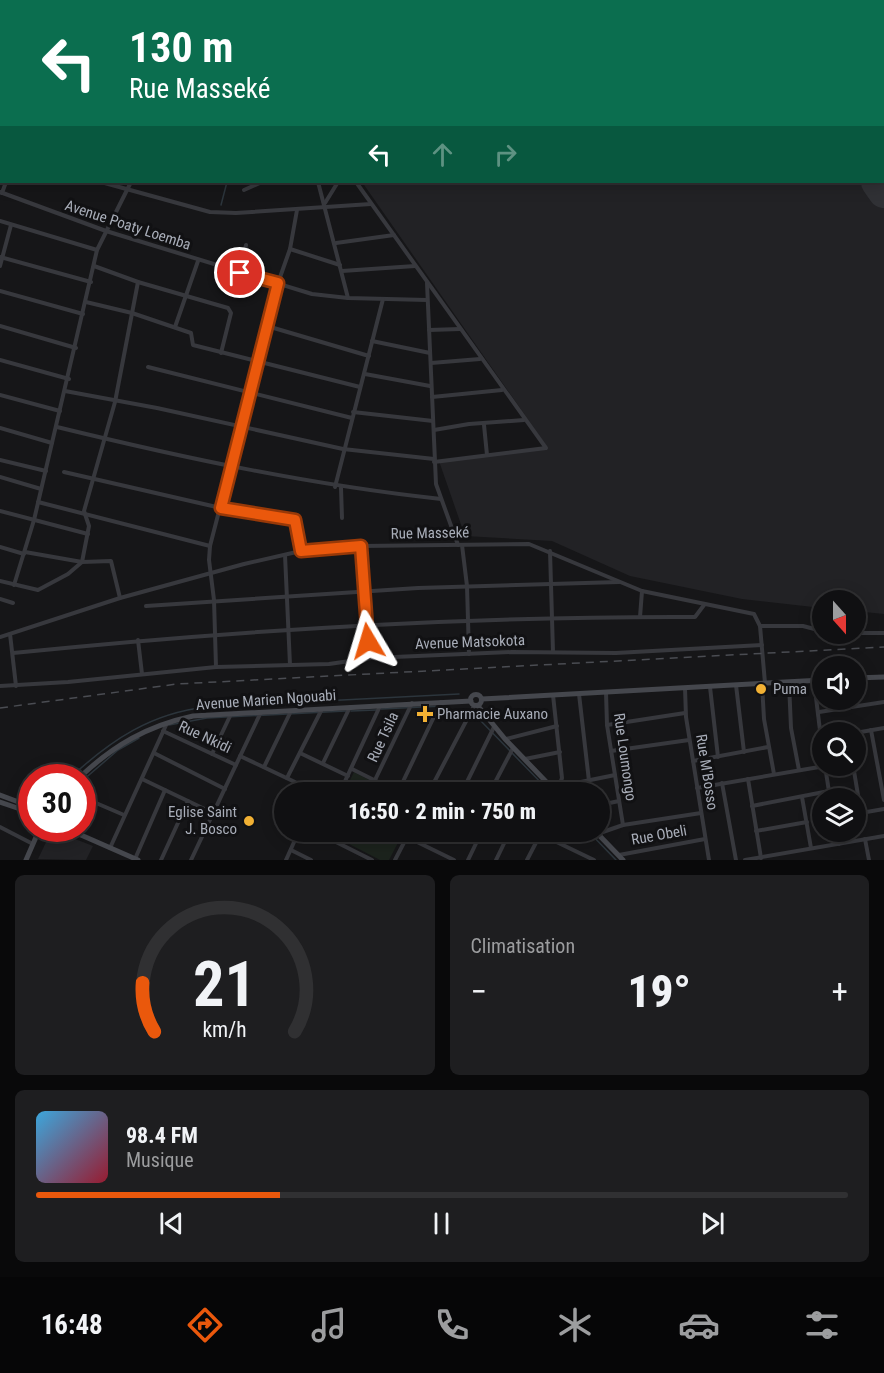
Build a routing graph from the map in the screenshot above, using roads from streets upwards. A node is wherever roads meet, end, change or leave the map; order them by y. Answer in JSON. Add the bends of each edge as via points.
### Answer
{"nodes":[{"id":1,"x":104,"y":183,"type":"edge"},
{"id":2,"x":131,"y":183,"type":"edge"},
{"id":3,"x":260,"y":183,"type":"edge"},
{"id":4,"x":318,"y":183,"type":"edge"},
{"id":5,"x":337,"y":183,"type":"edge"},
{"id":6,"x":357,"y":183,"type":"edge"},
{"id":7,"x":128,"y":190,"type":"junction"},
{"id":8,"x":244,"y":190,"type":"dead end"},
{"id":9,"x":1,"y":193,"type":"edge"},
{"id":10,"x":372,"y":204,"type":"junction"},
{"id":11,"x":326,"y":205,"type":"junction"},
{"id":12,"x":297,"y":210,"type":"junction"},
{"id":13,"x":0,"y":222,"type":"edge"},
{"id":14,"x":11,"y":225,"type":"junction"},
{"id":15,"x":106,"y":231,"type":"junction"},
{"id":16,"x":394,"y":235,"type":"junction"},
{"id":17,"x":336,"y":243,"type":"junction"},
{"id":18,"x":246,"y":245,"type":"dead end"},
{"id":19,"x":290,"y":249,"type":"junction"},
{"id":20,"x":97,"y":250,"type":"junction"},
{"id":21,"x":1,"y":258,"type":"edge"},
{"id":22,"x":198,"y":261,"type":"junction"},
{"id":23,"x":340,"y":265,"type":"junction"},
{"id":24,"x":0,"y":266,"type":"edge"},
{"id":25,"x":94,"y":266,"type":"junction"},
{"id":26,"x":415,"y":266,"type":"junction"},
{"id":27,"x":342,"y":271,"type":"junction"},
{"id":28,"x":240,"y":273,"type":"junction"},
{"id":29,"x":91,"y":282,"type":"junction"},
{"id":30,"x":138,"y":282,"type":"junction"},
{"id":31,"x":427,"y":282,"type":"junction"},
{"id":32,"x":278,"y":283,"type":"junction"},
{"id":33,"x":0,"y":291,"type":"edge"},
{"id":34,"x":186,"y":296,"type":"junction"},
{"id":35,"x":348,"y":298,"type":"junction"},
{"id":36,"x":383,"y":299,"type":"junction"},
{"id":37,"x":427,"y":300,"type":"junction"},
{"id":38,"x":86,"y":302,"type":"junction"},
{"id":39,"x":132,"y":313,"type":"junction"},
{"id":40,"x":84,"y":314,"type":"junction"},
{"id":41,"x":0,"y":326,"type":"edge"},
{"id":42,"x":267,"y":326,"type":"junction"},
{"id":43,"x":175,"y":327,"type":"junction"},
{"id":44,"x":460,"y":329,"type":"junction"},
{"id":45,"x":429,"y":330,"type":"junction"},
{"id":46,"x":372,"y":341,"type":"junction"},
{"id":47,"x":76,"y":348,"type":"junction"},
{"id":48,"x":430,"y":352,"type":"junction"},
{"id":49,"x":221,"y":353,"type":"junction"},
{"id":50,"x":369,"y":356,"type":"junction"},
{"id":51,"x":481,"y":358,"type":"junction"},
{"id":52,"x":0,"y":360,"type":"edge"},
{"id":53,"x":258,"y":363,"type":"junction"},
{"id":54,"x":431,"y":363,"type":"junction"},
{"id":55,"x":148,"y":367,"type":"dead end"},
{"id":56,"x":365,"y":374,"type":"junction"},
{"id":57,"x":69,"y":379,"type":"junction"},
{"id":58,"x":430,"y":386,"type":"junction"},
{"id":59,"x":360,"y":387,"type":"junction"},
{"id":60,"x":503,"y":390,"type":"junction"},
{"id":61,"x":65,"y":391,"type":"junction"},
{"id":62,"x":0,"y":394,"type":"edge"},
{"id":63,"x":250,"y":394,"type":"junction"},
{"id":64,"x":432,"y":397,"type":"junction"},
{"id":65,"x":115,"y":402,"type":"junction"},
{"id":66,"x":60,"y":411,"type":"junction"},
{"id":67,"x":353,"y":412,"type":"junction"},
{"id":68,"x":352,"y":418,"type":"junction"},
{"id":69,"x":525,"y":420,"type":"junction"},
{"id":70,"x":433,"y":421,"type":"junction"},
{"id":71,"x":484,"y":424,"type":"junction"},
{"id":72,"x":57,"y":427,"type":"junction"},
{"id":73,"x":240,"y":427,"type":"junction"},
{"id":74,"x":0,"y":428,"type":"edge"},
{"id":75,"x":434,"y":430,"type":"junction"},
{"id":76,"x":106,"y":439,"type":"junction"},
{"id":77,"x":52,"y":443,"type":"junction"},
{"id":78,"x":343,"y":449,"type":"junction"},
{"id":79,"x":487,"y":455,"type":"junction"},
{"id":80,"x":0,"y":460,"type":"edge"},
{"id":81,"x":434,"y":460,"type":"junction"},
{"id":82,"x":232,"y":466,"type":"junction"},
{"id":83,"x":46,"y":471,"type":"junction"},
{"id":84,"x":64,"y":472,"type":"dead end"},
{"id":85,"x":0,"y":477,"type":"edge"},
{"id":86,"x":94,"y":479,"type":"junction"},
{"id":87,"x":335,"y":487,"type":"junction"},
{"id":88,"x":341,"y":488,"type":"junction"},
{"id":89,"x":41,"y":489,"type":"junction"},
{"id":90,"x":441,"y":499,"type":"junction"},
{"id":91,"x":38,"y":502,"type":"junction"},
{"id":92,"x":221,"y":508,"type":"junction"},
{"id":93,"x":0,"y":511,"type":"edge"},
{"id":94,"x":85,"y":516,"type":"junction"},
{"id":95,"x":342,"y":518,"type":"dead end"},
{"id":96,"x":34,"y":520,"type":"junction"},
{"id":97,"x":88,"y":534,"type":"junction"},
{"id":98,"x":460,"y":545,"type":"junction"},
{"id":99,"x":210,"y":546,"type":"junction"},
{"id":100,"x":361,"y":546,"type":"junction"},
{"id":101,"x":0,"y":547,"type":"edge"},
{"id":102,"x":301,"y":551,"type":"junction"},
{"id":103,"x":550,"y":551,"type":"junction"},
{"id":104,"x":24,"y":553,"type":"junction"},
{"id":105,"x":285,"y":555,"type":"junction"},
{"id":106,"x":82,"y":562,"type":"junction"},
{"id":107,"x":211,"y":573,"type":"junction"},
{"id":108,"x":0,"y":581,"type":"edge"},
{"id":109,"x":621,"y":582,"type":"junction"},
{"id":110,"x":550,"y":584,"type":"junction"},
{"id":111,"x":14,"y":585,"type":"junction"},
{"id":112,"x":467,"y":586,"type":"junction"},
{"id":113,"x":363,"y":591,"type":"junction"},
{"id":114,"x":642,"y":591,"type":"junction"},
{"id":115,"x":286,"y":596,"type":"junction"},
{"id":116,"x":120,"y":598,"type":"junction"},
{"id":117,"x":0,"y":600,"type":"edge"},
{"id":118,"x":214,"y":600,"type":"junction"},
{"id":119,"x":13,"y":603,"type":"dead end"},
{"id":120,"x":704,"y":605,"type":"junction"},
{"id":121,"x":146,"y":606,"type":"dead end"},
{"id":122,"x":640,"y":617,"type":"junction"},
{"id":123,"x":551,"y":618,"type":"junction"},
{"id":124,"x":468,"y":620,"type":"junction"},
{"id":125,"x":365,"y":625,"type":"junction"},
{"id":126,"x":760,"y":626,"type":"junction"},
{"id":127,"x":812,"y":628,"type":"edge"},
{"id":128,"x":288,"y":630,"type":"junction"},
{"id":129,"x":866,"y":633,"type":"edge"},
{"id":130,"x":884,"y":633,"type":"edge"},
{"id":131,"x":10,"y":634,"type":"junction"},
{"id":132,"x":214,"y":634,"type":"junction"},
{"id":133,"x":0,"y":637,"type":"edge"},
{"id":134,"x":138,"y":640,"type":"junction"},
{"id":135,"x":762,"y":645,"type":"junction"},
{"id":136,"x":553,"y":652,"type":"junction"},
{"id":137,"x":13,"y":653,"type":"junction"},
{"id":138,"x":469,"y":654,"type":"junction"},
{"id":139,"x":371,"y":658,"type":"junction"},
{"id":140,"x":290,"y":665,"type":"junction"},
{"id":141,"x":216,"y":667,"type":"junction"},
{"id":142,"x":142,"y":674,"type":"junction"},
{"id":143,"x":884,"y":677,"type":"edge"},
{"id":144,"x":866,"y":678,"type":"edge"},
{"id":145,"x":812,"y":681,"type":"edge"},
{"id":146,"x":789,"y":682,"type":"junction"},
{"id":147,"x":764,"y":684,"type":"junction"},
{"id":148,"x":736,"y":685,"type":"junction"},
{"id":149,"x":0,"y":686,"type":"edge"},
{"id":150,"x":16,"y":686,"type":"junction"},
{"id":151,"x":710,"y":687,"type":"junction"},
{"id":152,"x":685,"y":688,"type":"junction"},
{"id":153,"x":606,"y":693,"type":"junction"},
{"id":154,"x":579,"y":694,"type":"junction"},
{"id":155,"x":553,"y":695,"type":"junction"},
{"id":156,"x":482,"y":699,"type":"junction"},
{"id":157,"x":441,"y":702,"type":"junction"},
{"id":158,"x":884,"y":702,"type":"edge"},
{"id":159,"x":412,"y":704,"type":"junction"},
{"id":160,"x":474,"y":704,"type":"junction"},
{"id":161,"x":380,"y":706,"type":"junction"},
{"id":162,"x":350,"y":707,"type":"junction"},
{"id":163,"x":322,"y":708,"type":"junction"},
{"id":164,"x":292,"y":710,"type":"junction"},
{"id":165,"x":261,"y":711,"type":"junction"},
{"id":166,"x":819,"y":712,"type":"joint"},
{"id":167,"x":685,"y":713,"type":"junction"},
{"id":168,"x":231,"y":714,"type":"junction"},
{"id":169,"x":168,"y":721,"type":"junction"},
{"id":170,"x":820,"y":722,"type":"edge"},
{"id":171,"x":607,"y":725,"type":"junction"},
{"id":172,"x":557,"y":726,"type":"junction"},
{"id":173,"x":494,"y":727,"type":"junction"},
{"id":174,"x":884,"y":728,"type":"edge"},
{"id":175,"x":871,"y":730,"type":"junction"},
{"id":176,"x":164,"y":731,"type":"junction"},
{"id":177,"x":866,"y":731,"type":"edge"},
{"id":178,"x":505,"y":740,"type":"junction"},
{"id":179,"x":689,"y":740,"type":"junction"},
{"id":180,"x":768,"y":747,"type":"junction"},
{"id":181,"x":513,"y":748,"type":"junction"},
{"id":182,"x":611,"y":751,"type":"junction"},
{"id":183,"x":300,"y":752,"type":"junction"},
{"id":184,"x":560,"y":752,"type":"junction"},
{"id":185,"x":744,"y":752,"type":"junction"},
{"id":186,"x":154,"y":753,"type":"junction"},
{"id":187,"x":212,"y":754,"type":"junction"},
{"id":188,"x":240,"y":756,"type":"junction"},
{"id":189,"x":718,"y":757,"type":"junction"},
{"id":190,"x":524,"y":759,"type":"junction"},
{"id":191,"x":693,"y":761,"type":"junction"},
{"id":192,"x":323,"y":763,"type":"junction"},
{"id":193,"x":96,"y":764,"type":"edge"},
{"id":194,"x":236,"y":765,"type":"junction"},
{"id":195,"x":264,"y":767,"type":"junction"},
{"id":196,"x":812,"y":768,"type":"edge"},
{"id":197,"x":352,"y":769,"type":"junction"},
{"id":198,"x":799,"y":770,"type":"junction"},
{"id":199,"x":774,"y":774,"type":"junction"},
{"id":200,"x":348,"y":776,"type":"junction"},
{"id":201,"x":615,"y":776,"type":"junction"},
{"id":202,"x":287,"y":778,"type":"junction"},
{"id":203,"x":142,"y":779,"type":"junction"},
{"id":204,"x":748,"y":779,"type":"junction"},
{"id":205,"x":375,"y":780,"type":"junction"},
{"id":206,"x":589,"y":781,"type":"junction"},
{"id":207,"x":295,"y":782,"type":"edge"},
{"id":208,"x":345,"y":782,"type":"edge"},
{"id":209,"x":379,"y":782,"type":"edge"},
{"id":210,"x":403,"y":782,"type":"edge"},
{"id":211,"x":435,"y":782,"type":"edge"},
{"id":212,"x":467,"y":782,"type":"edge"},
{"id":213,"x":496,"y":782,"type":"edge"},
{"id":214,"x":547,"y":782,"type":"edge"},
{"id":215,"x":561,"y":782,"type":"edge"},
{"id":216,"x":583,"y":782,"type":"edge"},
{"id":217,"x":722,"y":783,"type":"junction"},
{"id":218,"x":697,"y":788,"type":"junction"},
{"id":219,"x":225,"y":789,"type":"junction"},
{"id":220,"x":165,"y":790,"type":"junction"},
{"id":221,"x":812,"y":794,"type":"edge"},
{"id":222,"x":0,"y":795,"type":"edge"},
{"id":223,"x":802,"y":796,"type":"junction"},
{"id":224,"x":884,"y":800,"type":"edge"},
{"id":225,"x":188,"y":801,"type":"junction"},
{"id":226,"x":619,"y":801,"type":"junction"},
{"id":227,"x":0,"y":802,"type":"edge"},
{"id":228,"x":18,"y":802,"type":"edge"},
{"id":229,"x":610,"y":803,"type":"edge"},
{"id":230,"x":96,"y":804,"type":"edge"},
{"id":231,"x":752,"y":806,"type":"junction"},
{"id":232,"x":18,"y":808,"type":"edge"},
{"id":233,"x":884,"y":809,"type":"edge"},
{"id":234,"x":866,"y":812,"type":"edge"},
{"id":235,"x":213,"y":813,"type":"junction"},
{"id":236,"x":701,"y":813,"type":"junction"},
{"id":237,"x":124,"y":815,"type":"junction"},
{"id":238,"x":807,"y":822,"type":"junction"},
{"id":239,"x":623,"y":825,"type":"junction"},
{"id":240,"x":0,"y":827,"type":"edge"},
{"id":241,"x":610,"y":828,"type":"edge"},
{"id":242,"x":756,"y":831,"type":"junction"},
{"id":243,"x":884,"y":836,"type":"edge"},
{"id":244,"x":705,"y":839,"type":"junction"},
{"id":245,"x":866,"y":839,"type":"edge"},
{"id":246,"x":96,"y":842,"type":"edge"},
{"id":247,"x":294,"y":842,"type":"edge"},
{"id":248,"x":339,"y":842,"type":"edge"},
{"id":249,"x":404,"y":842,"type":"edge"},
{"id":250,"x":417,"y":842,"type":"edge"},
{"id":251,"x":477,"y":842,"type":"edge"},
{"id":252,"x":505,"y":842,"type":"edge"},
{"id":253,"x":536,"y":842,"type":"edge"},
{"id":254,"x":555,"y":842,"type":"edge"},
{"id":255,"x":606,"y":842,"type":"edge"},
{"id":256,"x":849,"y":842,"type":"edge"},
{"id":257,"x":866,"y":842,"type":"edge"},
{"id":258,"x":33,"y":844,"type":"joint"},
{"id":259,"x":839,"y":844,"type":"joint"},
{"id":260,"x":110,"y":848,"type":"junction"},
{"id":261,"x":811,"y":848,"type":"junction"},
{"id":262,"x":291,"y":850,"type":"junction"},
{"id":263,"x":788,"y":853,"type":"junction"},
{"id":264,"x":618,"y":855,"type":"junction"},
{"id":265,"x":761,"y":858,"type":"junction"},
{"id":266,"x":775,"y":858,"type":"edge"},
{"id":267,"x":29,"y":859,"type":"edge"},
{"id":268,"x":136,"y":859,"type":"edge"},
{"id":269,"x":528,"y":859,"type":"edge"},
{"id":270,"x":161,"y":860,"type":"edge"},
{"id":271,"x":191,"y":860,"type":"edge"},
{"id":272,"x":286,"y":860,"type":"edge"},
{"id":273,"x":310,"y":860,"type":"edge"},
{"id":274,"x":372,"y":860,"type":"edge"},
{"id":275,"x":395,"y":860,"type":"edge"},
{"id":276,"x":454,"y":860,"type":"edge"},
{"id":277,"x":468,"y":860,"type":"edge"},
{"id":278,"x":496,"y":860,"type":"edge"},
{"id":279,"x":534,"y":860,"type":"edge"},
{"id":280,"x":594,"y":860,"type":"edge"},
{"id":281,"x":623,"y":860,"type":"edge"},
{"id":282,"x":709,"y":860,"type":"edge"},
{"id":283,"x":736,"y":860,"type":"edge"},
{"id":284,"x":745,"y":860,"type":"edge"},
{"id":285,"x":750,"y":860,"type":"edge"},
{"id":286,"x":789,"y":860,"type":"edge"},
{"id":287,"x":869,"y":860,"type":"edge"}],
"edges":[{"from":1,"to":7,"type":"street"},
{"from":2,"to":7,"type":"street"},
{"from":3,"to":8,"type":"street"},
{"from":4,"to":11,"type":"street"},
{"from":5,"to":11,"type":"street"},
{"from":6,"to":10,"type":"street"},
{"from":7,"to":12,"type":"street","via":[[210,212]]},
{"from":7,"to":15,"type":"street"},
{"from":9,"to":15,"type":"street","name":"Avenue Poaty Loemba"},
{"from":10,"to":11,"type":"street"},
{"from":10,"to":16,"type":"street"},
{"from":11,"to":12,"type":"street"},
{"from":11,"to":17,"type":"street"},
{"from":12,"to":19,"type":"street"},
{"from":13,"to":14,"type":"street"},
{"from":14,"to":20,"type":"street"},
{"from":14,"to":21,"type":"street"},
{"from":15,"to":20,"type":"street"},
{"from":15,"to":22,"type":"street","name":"Avenue Poaty Loemba"},
{"from":16,"to":17,"type":"street"},
{"from":16,"to":26,"type":"street"},
{"from":17,"to":23,"type":"street"},
{"from":18,"to":28,"type":"street"},
{"from":19,"to":23,"type":"street"},
{"from":19,"to":32,"type":"street"},
{"from":20,"to":25,"type":"street"},
{"from":21,"to":24,"type":"street"},
{"from":21,"to":29,"type":"street"},
{"from":22,"to":28,"type":"street","name":"Avenue Poaty Loemba"},
{"from":22,"to":34,"type":"street"},
{"from":23,"to":27,"type":"street"},
{"from":25,"to":29,"type":"street"},
{"from":25,"to":30,"type":"street"},
{"from":26,"to":27,"type":"street"},
{"from":26,"to":31,"type":"street"},
{"from":27,"to":35,"type":"street"},
{"from":28,"to":32,"type":"street","name":"Avenue Poaty Loemba"},
{"from":29,"to":38,"type":"street"},
{"from":30,"to":34,"type":"street"},
{"from":30,"to":39,"type":"street"},
{"from":31,"to":37,"type":"street"},
{"from":31,"to":44,"type":"street"},
{"from":32,"to":35,"type":"street","name":"Avenue Poaty Loemba","via":[[318,295]]},
{"from":32,"to":42,"type":"street"},
{"from":33,"to":40,"type":"street"},
{"from":34,"to":43,"type":"street"},
{"from":34,"to":49,"type":"street","via":[[231,310]]},
{"from":35,"to":36,"type":"street","name":"Avenue Poaty Loemba"},
{"from":36,"to":37,"type":"street","name":"Avenue Poaty Loemba"},
{"from":36,"to":46,"type":"street"},
{"from":37,"to":45,"type":"street"},
{"from":38,"to":39,"type":"street"},
{"from":38,"to":40,"type":"street"},
{"from":39,"to":43,"type":"street"},
{"from":39,"to":65,"type":"street"},
{"from":40,"to":47,"type":"street"},
{"from":41,"to":47,"type":"street"},
{"from":42,"to":50,"type":"street"},
{"from":42,"to":53,"type":"street"},
{"from":43,"to":49,"type":"street","via":[[192,334],[193,345]]},
{"from":44,"to":45,"type":"street"},
{"from":44,"to":51,"type":"street"},
{"from":45,"to":48,"type":"street"},
{"from":46,"to":48,"type":"street"},
{"from":46,"to":50,"type":"street"},
{"from":47,"to":57,"type":"street"},
{"from":48,"to":54,"type":"street"},
{"from":49,"to":53,"type":"street"},
{"from":50,"to":56,"type":"street"},
{"from":51,"to":54,"type":"street"},
{"from":51,"to":60,"type":"street"},
{"from":52,"to":57,"type":"street"},
{"from":53,"to":59,"type":"street"},
{"from":53,"to":63,"type":"street"},
{"from":54,"to":58,"type":"street"},
{"from":55,"to":63,"type":"street"},
{"from":56,"to":58,"type":"street"},
{"from":56,"to":59,"type":"street"},
{"from":57,"to":61,"type":"street"},
{"from":58,"to":64,"type":"street"},
{"from":59,"to":67,"type":"street"},
{"from":60,"to":64,"type":"street"},
{"from":60,"to":69,"type":"street"},
{"from":61,"to":65,"type":"street"},
{"from":61,"to":66,"type":"street"},
{"from":62,"to":66,"type":"street"},
{"from":63,"to":68,"type":"street"},
{"from":63,"to":73,"type":"street"},
{"from":64,"to":70,"type":"street"},
{"from":65,"to":73,"type":"street"},
{"from":65,"to":76,"type":"street"},
{"from":66,"to":72,"type":"street"},
{"from":67,"to":68,"type":"street"},
{"from":67,"to":70,"type":"street"},
{"from":68,"to":78,"type":"street"},
{"from":69,"to":71,"type":"street"},
{"from":69,"to":79,"type":"street","via":[[546,448]]},
{"from":70,"to":75,"type":"street"},
{"from":71,"to":75,"type":"street"},
{"from":71,"to":79,"type":"street"},
{"from":72,"to":76,"type":"street"},
{"from":72,"to":77,"type":"street"},
{"from":73,"to":78,"type":"street"},
{"from":73,"to":82,"type":"street"},
{"from":74,"to":77,"type":"street"},
{"from":75,"to":81,"type":"street"},
{"from":76,"to":82,"type":"street"},
{"from":76,"to":86,"type":"street"},
{"from":77,"to":83,"type":"street"},
{"from":78,"to":81,"type":"street"},
{"from":78,"to":87,"type":"street"},
{"from":79,"to":81,"type":"street"},
{"from":80,"to":83,"type":"street"},
{"from":81,"to":90,"type":"street"},
{"from":82,"to":87,"type":"street"},
{"from":82,"to":92,"type":"street"},
{"from":83,"to":89,"type":"street"},
{"from":84,"to":86,"type":"street"},
{"from":85,"to":89,"type":"street"},
{"from":86,"to":92,"type":"street"},
{"from":86,"to":94,"type":"street"},
{"from":87,"to":88,"type":"street"},
{"from":88,"to":90,"type":"street"},
{"from":88,"to":95,"type":"street"},
{"from":89,"to":91,"type":"street"},
{"from":90,"to":98,"type":"street"},
{"from":91,"to":94,"type":"street"},
{"from":91,"to":96,"type":"street"},
{"from":92,"to":99,"type":"street"},
{"from":92,"to":102,"type":"street","via":[[295,520]]},
{"from":93,"to":96,"type":"street"},
{"from":94,"to":97,"type":"street"},
{"from":94,"to":99,"type":"street"},
{"from":96,"to":97,"type":"street"},
{"from":96,"to":104,"type":"street"},
{"from":97,"to":106,"type":"street"},
{"from":98,"to":100,"type":"street","name":"Rue Masseké"},
{"from":98,"to":103,"type":"street","name":"Rue Masseké","via":[[529,544]]},
{"from":98,"to":112,"type":"street"},
{"from":99,"to":107,"type":"street"},
{"from":100,"to":102,"type":"street","name":"Rue Masseké"},
{"from":100,"to":113,"type":"street"},
{"from":101,"to":104,"type":"street"},
{"from":102,"to":105,"type":"street","name":"Rue Masseké"},
{"from":103,"to":109,"type":"street","name":"Rue Masseké"},
{"from":103,"to":110,"type":"street"},
{"from":104,"to":106,"type":"street"},
{"from":104,"to":111,"type":"street"},
{"from":105,"to":107,"type":"street","name":"Rue Masseké"},
{"from":105,"to":115,"type":"street"},
{"from":106,"to":111,"type":"street","via":[[43,589]]},
{"from":106,"to":116,"type":"street","via":[[111,561]]},
{"from":107,"to":116,"type":"street","name":"Rue Masseké"},
{"from":107,"to":118,"type":"street"},
{"from":108,"to":111,"type":"street"},
{"from":109,"to":110,"type":"street"},
{"from":109,"to":114,"type":"street","name":"Rue Masseké"},
{"from":110,"to":112,"type":"street"},
{"from":110,"to":123,"type":"street"},
{"from":112,"to":113,"type":"street"},
{"from":112,"to":124,"type":"street"},
{"from":113,"to":115,"type":"street"},
{"from":113,"to":125,"type":"street"},
{"from":114,"to":120,"type":"street","name":"Rue Masseké"},
{"from":114,"to":122,"type":"street"},
{"from":115,"to":118,"type":"street"},
{"from":115,"to":128,"type":"street"},
{"from":116,"to":131,"type":"street","name":"Rue Masseké"},
{"from":117,"to":119,"type":"street"},
{"from":118,"to":121,"type":"street"},
{"from":118,"to":132,"type":"street"},
{"from":120,"to":122,"type":"street","via":[[695,617]]},
{"from":120,"to":126,"type":"street","name":"Rue Masseké","via":[[749,612]]},
{"from":122,"to":123,"type":"street"},
{"from":123,"to":124,"type":"street"},
{"from":123,"to":136,"type":"street"},
{"from":124,"to":125,"type":"street"},
{"from":124,"to":138,"type":"street"},
{"from":125,"to":128,"type":"street"},
{"from":125,"to":139,"type":"street"},
{"from":126,"to":127,"type":"street"},
{"from":126,"to":135,"type":"street"},
{"from":128,"to":132,"type":"street"},
{"from":128,"to":140,"type":"street"},
{"from":129,"to":130,"type":"street"},
{"from":131,"to":133,"type":"street","name":"Rue Masseké"},
{"from":131,"to":137,"type":"street"},
{"from":132,"to":134,"type":"street"},
{"from":132,"to":141,"type":"street"},
{"from":134,"to":137,"type":"street"},
{"from":134,"to":142,"type":"street"},
{"from":135,"to":136,"type":"street","name":"Avenue Matsokota","via":[[616,653]]},
{"from":135,"to":147,"type":"street"},
{"from":136,"to":138,"type":"street","name":"Avenue Matsokota"},
{"from":137,"to":150,"type":"street"},
{"from":138,"to":139,"type":"street","name":"Avenue Matsokota"},
{"from":139,"to":140,"type":"street","name":"Avenue Matsokota"},
{"from":140,"to":141,"type":"street","name":"Avenue Matsokota"},
{"from":141,"to":142,"type":"street","name":"Avenue Matsokota"},
{"from":142,"to":150,"type":"street","name":"Avenue Matsokota"},
{"from":143,"to":144,"type":"street"},
{"from":145,"to":146,"type":"street"},
{"from":146,"to":147,"type":"street"},
{"from":146,"to":198,"type":"street"},
{"from":147,"to":148,"type":"street"},
{"from":147,"to":180,"type":"street"},
{"from":148,"to":151,"type":"street"},
{"from":148,"to":185,"type":"street"},
{"from":149,"to":150,"type":"street","name":"Avenue Matsokota"},
{"from":151,"to":152,"type":"street"},
{"from":151,"to":189,"type":"street"},
{"from":152,"to":153,"type":"street"},
{"from":152,"to":167,"type":"street","name":"Rue M'Bosso"},
{"from":153,"to":154,"type":"street"},
{"from":153,"to":171,"type":"street","name":"Rue Loumongo"},
{"from":154,"to":155,"type":"street"},
{"from":154,"to":206,"type":"street"},
{"from":155,"to":156,"type":"street"},
{"from":155,"to":172,"type":"street"},
{"from":156,"to":160,"type":"street"},
{"from":156,"to":160,"type":"street","name":"Avenue Marien Ngouabi","via":[[476,695]]},
{"from":157,"to":159,"type":"street","name":"Avenue Marien Ngouabi"},
{"from":157,"to":160,"type":"street","name":"Avenue Marien Ngouabi"},
{"from":157,"to":210,"type":"street"},
{"from":158,"to":166,"type":"street"},
{"from":159,"to":161,"type":"street","name":"Avenue Marien Ngouabi"},
{"from":159,"to":205,"type":"street","name":"Rue Tsila"},
{"from":160,"to":173,"type":"street"},
{"from":160,"to":211,"type":"street"},
{"from":161,"to":162,"type":"street","name":"Avenue Marien Ngouabi"},
{"from":161,"to":197,"type":"street"},
{"from":162,"to":163,"type":"street","name":"Avenue Marien Ngouabi"},
{"from":162,"to":192,"type":"street"},
{"from":163,"to":164,"type":"street","name":"Avenue Marien Ngouabi"},
{"from":163,"to":183,"type":"street"},
{"from":164,"to":165,"type":"street","name":"Avenue Marien Ngouabi"},
{"from":164,"to":195,"type":"street"},
{"from":165,"to":168,"type":"street","name":"Avenue Marien Ngouabi"},
{"from":165,"to":188,"type":"street"},
{"from":166,"to":170,"type":"street"},
{"from":167,"to":171,"type":"street"},
{"from":167,"to":179,"type":"street","name":"Rue M'Bosso"},
{"from":168,"to":169,"type":"street","name":"Avenue Marien Ngouabi"},
{"from":168,"to":187,"type":"street"},
{"from":169,"to":176,"type":"street"},
{"from":169,"to":193,"type":"street","name":"Avenue Marien Ngouabi","via":[[132,736]]},
{"from":171,"to":182,"type":"street","name":"Rue Loumongo"},
{"from":172,"to":178,"type":"street"},
{"from":172,"to":184,"type":"street"},
{"from":173,"to":178,"type":"street"},
{"from":173,"to":212,"type":"street"},
{"from":174,"to":175,"type":"street"},
{"from":175,"to":177,"type":"street"},
{"from":175,"to":224,"type":"street"},
{"from":176,"to":186,"type":"street"},
{"from":176,"to":187,"type":"street","name":"Rue Nkidi"},
{"from":178,"to":181,"type":"street"},
{"from":179,"to":182,"type":"street"},
{"from":179,"to":191,"type":"street","name":"Rue M'Bosso"},
{"from":180,"to":185,"type":"street"},
{"from":180,"to":199,"type":"street"},
{"from":181,"to":190,"type":"street"},
{"from":181,"to":213,"type":"street"},
{"from":182,"to":201,"type":"street","name":"Rue Loumongo"},
{"from":183,"to":192,"type":"street"},
{"from":183,"to":202,"type":"street"},
{"from":184,"to":190,"type":"street"},
{"from":184,"to":215,"type":"street"},
{"from":185,"to":189,"type":"street"},
{"from":186,"to":203,"type":"street"},
{"from":186,"to":219,"type":"street"},
{"from":187,"to":194,"type":"street","name":"Rue Nkidi"},
{"from":188,"to":194,"type":"street"},
{"from":188,"to":195,"type":"street"},
{"from":189,"to":191,"type":"street"},
{"from":190,"to":214,"type":"street"},
{"from":191,"to":218,"type":"street","name":"Rue M'Bosso"},
{"from":192,"to":200,"type":"street"},
{"from":194,"to":219,"type":"street"},
{"from":195,"to":202,"type":"street"},
{"from":196,"to":198,"type":"street"},
{"from":197,"to":200,"type":"street"},
{"from":197,"to":205,"type":"street"},
{"from":198,"to":199,"type":"street"},
{"from":199,"to":204,"type":"street"},
{"from":200,"to":208,"type":"street"},
{"from":201,"to":206,"type":"street"},
{"from":201,"to":226,"type":"street","name":"Rue Loumongo"},
{"from":202,"to":207,"type":"street"},
{"from":203,"to":220,"type":"street"},
{"from":203,"to":237,"type":"street"},
{"from":204,"to":217,"type":"street"},
{"from":204,"to":231,"type":"street"},
{"from":205,"to":209,"type":"street"},
{"from":206,"to":216,"type":"street"},
{"from":217,"to":218,"type":"street"},
{"from":217,"to":283,"type":"street"},
{"from":218,"to":236,"type":"street","name":"Rue M'Bosso"},
{"from":219,"to":235,"type":"street"},
{"from":220,"to":225,"type":"street"},
{"from":220,"to":268,"type":"street"},
{"from":221,"to":223,"type":"street"},
{"from":222,"to":228,"type":"street"},
{"from":223,"to":231,"type":"street"},
{"from":223,"to":238,"type":"street"},
{"from":225,"to":235,"type":"street"},
{"from":225,"to":270,"type":"street"},
{"from":226,"to":229,"type":"street"},
{"from":226,"to":239,"type":"street","name":"Rue Loumongo"},
{"from":227,"to":232,"type":"street"},
{"from":230,"to":237,"type":"street"},
{"from":231,"to":242,"type":"street"},
{"from":233,"to":234,"type":"street"},
{"from":235,"to":271,"type":"street"},
{"from":236,"to":239,"type":"street"},
{"from":236,"to":244,"type":"street","name":"Rue M'Bosso"},
{"from":237,"to":260,"type":"street"},
{"from":238,"to":242,"type":"street"},
{"from":238,"to":261,"type":"street"},
{"from":239,"to":241,"type":"street"},
{"from":240,"to":258,"type":"street"},
{"from":242,"to":265,"type":"street"},
{"from":243,"to":245,"type":"street"},
{"from":244,"to":264,"type":"street","name":"Rue Obeli"},
{"from":244,"to":282,"type":"street","name":"Rue M'Bosso"},
{"from":246,"to":260,"type":"street"},
{"from":247,"to":262,"type":"street"},
{"from":248,"to":274,"type":"street"},
{"from":249,"to":275,"type":"street"},
{"from":250,"to":276,"type":"street"},
{"from":251,"to":277,"type":"street"},
{"from":252,"to":278,"type":"street"},
{"from":253,"to":269,"type":"street"},
{"from":254,"to":280,"type":"street"},
{"from":255,"to":264,"type":"street"},
{"from":256,"to":259,"type":"street"},
{"from":257,"to":287,"type":"street"},
{"from":258,"to":267,"type":"street"},
{"from":259,"to":261,"type":"street"},
{"from":260,"to":268,"type":"street"},
{"from":261,"to":263,"type":"street"},
{"from":262,"to":272,"type":"street"},
{"from":262,"to":273,"type":"street"},
{"from":263,"to":266,"type":"street"},
{"from":263,"to":286,"type":"street"},
{"from":264,"to":281,"type":"street"},
{"from":265,"to":266,"type":"street"},
{"from":265,"to":285,"type":"street"},
{"from":269,"to":279,"type":"street"},
{"from":284,"to":285,"type":"street"}]}
